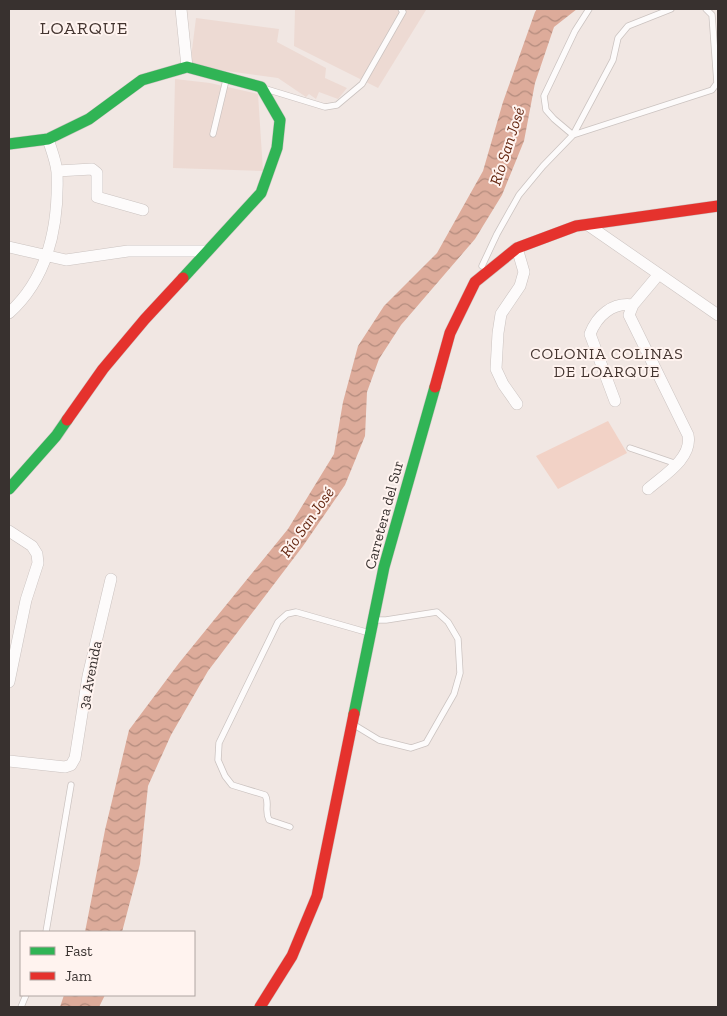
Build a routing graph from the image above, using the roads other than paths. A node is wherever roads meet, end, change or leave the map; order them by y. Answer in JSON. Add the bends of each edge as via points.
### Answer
{"nodes":[{"id":1,"x":181,"y":9,"type":"edge"},
{"id":2,"x":401,"y":9,"type":"edge"},
{"id":3,"x":589,"y":9,"type":"edge"},
{"id":4,"x":671,"y":9,"type":"edge"},
{"id":5,"x":706,"y":9,"type":"edge"},
{"id":6,"x":187,"y":67,"type":"junction"},
{"id":7,"x":227,"y":78,"type":"junction"},
{"id":8,"x":261,"y":88,"type":"junction"},
{"id":9,"x":213,"y":134,"type":"dead end"},
{"id":10,"x":573,"y":135,"type":"junction"},
{"id":11,"x":48,"y":139,"type":"junction"},
{"id":12,"x":11,"y":141,"type":"edge"},
{"id":13,"x":57,"y":171,"type":"junction"},
{"id":14,"x":718,"y":206,"type":"edge"},
{"id":15,"x":143,"y":210,"type":"dead end"},
{"id":16,"x":678,"y":212,"type":"junction"},
{"id":17,"x":718,"y":216,"type":"edge"},
{"id":18,"x":587,"y":224,"type":"junction"},
{"id":19,"x":9,"y":247,"type":"edge"},
{"id":20,"x":517,"y":248,"type":"junction"},
{"id":21,"x":206,"y":251,"type":"junction"},
{"id":22,"x":47,"y":256,"type":"junction"},
{"id":23,"x":659,"y":274,"type":"junction"},
{"id":24,"x":476,"y":282,"type":"junction"},
{"id":25,"x":633,"y":305,"type":"junction"},
{"id":26,"x":9,"y":313,"type":"edge"},
{"id":27,"x":718,"y":315,"type":"edge"},
{"id":28,"x":615,"y":401,"type":"dead end"},
{"id":29,"x":517,"y":404,"type":"dead end"},
{"id":30,"x":630,"y":448,"type":"dead end"},
{"id":31,"x":677,"y":464,"type":"junction"},
{"id":32,"x":9,"y":489,"type":"edge"},
{"id":33,"x":648,"y":489,"type":"dead end"},
{"id":34,"x":9,"y":531,"type":"edge"},
{"id":35,"x":112,"y":579,"type":"dead end"},
{"id":36,"x":374,"y":620,"type":"junction"},
{"id":37,"x":371,"y":633,"type":"junction"},
{"id":38,"x":9,"y":682,"type":"edge"},
{"id":39,"x":352,"y":724,"type":"junction"},
{"id":40,"x":9,"y":761,"type":"edge"},
{"id":41,"x":71,"y":785,"type":"dead end"},
{"id":42,"x":290,"y":827,"type":"dead end"},
{"id":43,"x":46,"y":931,"type":"edge"},
{"id":44,"x":260,"y":1007,"type":"edge"}],
"edges":[{"from":1,"to":6,"type":"street"},
{"from":2,"to":8,"type":"lane","via":[[403,12],[362,84],[337,105],[325,107]]},
{"from":3,"to":10,"type":"lane","via":[[544,96],[546,110]]},
{"from":4,"to":10,"type":"lane","via":[[628,26],[618,38],[613,60]]},
{"from":5,"to":10,"type":"lane","via":[[712,15],[717,83],[712,90]]},
{"from":6,"to":7,"type":"main road"},
{"from":6,"to":11,"type":"main road","via":[[142,80],[88,119]]},
{"from":7,"to":8,"type":"main road"},
{"from":7,"to":9,"type":"lane"},
{"from":8,"to":21,"type":"main road","via":[[280,120],[277,148],[261,193]]},
{"from":10,"to":24,"type":"lane","via":[[519,195]]},
{"from":11,"to":12,"type":"main road"},
{"from":11,"to":13,"type":"street"},
{"from":13,"to":15,"type":"street","via":[[92,168],[97,173],[97,197]]},
{"from":13,"to":22,"type":"street","via":[[55,228]]},
{"from":14,"to":16,"type":"main road","name":"Carretera del Sur"},
{"from":16,"to":17,"type":"street"},
{"from":16,"to":18,"type":"main road","name":"Carretera del Sur"},
{"from":18,"to":20,"type":"main road","name":"Carretera del Sur"},
{"from":18,"to":23,"type":"street"},
{"from":19,"to":22,"type":"street"},
{"from":20,"to":24,"type":"main road","name":"Carretera del Sur"},
{"from":20,"to":29,"type":"street","via":[[524,272],[520,286],[501,314],[496,369]]},
{"from":21,"to":22,"type":"street","via":[[128,251],[66,260]]},
{"from":21,"to":32,"type":"main road","via":[[103,369],[56,436]]},
{"from":22,"to":26,"type":"street","via":[[38,277]]},
{"from":23,"to":25,"type":"street"},
{"from":23,"to":27,"type":"street"},
{"from":24,"to":36,"type":"main road","name":"Carretera del Sur","via":[[450,332],[384,568]]},
{"from":25,"to":28,"type":"street","via":[[611,308],[595,321],[590,334]]},
{"from":25,"to":31,"type":"street","via":[[629,315],[688,435],[688,449]]},
{"from":30,"to":31,"type":"lane"},
{"from":31,"to":33,"type":"street"},
{"from":34,"to":38,"type":"street","via":[[32,546],[38,563],[26,600]]},
{"from":35,"to":40,"type":"street","name":"3a Avenida","via":[[88,676],[75,758],[71,765],[65,767]]},
{"from":36,"to":37,"type":"main road","name":"Carretera del Sur"},
{"from":36,"to":39,"type":"lane","via":[[437,612],[458,638],[460,673],[454,694],[426,743],[410,748],[379,740]]},
{"from":37,"to":39,"type":"main road","name":"Carretera del Sur"},
{"from":37,"to":42,"type":"lane","via":[[296,612],[286,614],[278,622],[219,743],[218,760],[232,785],[265,795],[269,820]]},
{"from":39,"to":44,"type":"main road","name":"Carretera del Sur","via":[[317,896],[292,956]]},
{"from":41,"to":43,"type":"lane"}]}
